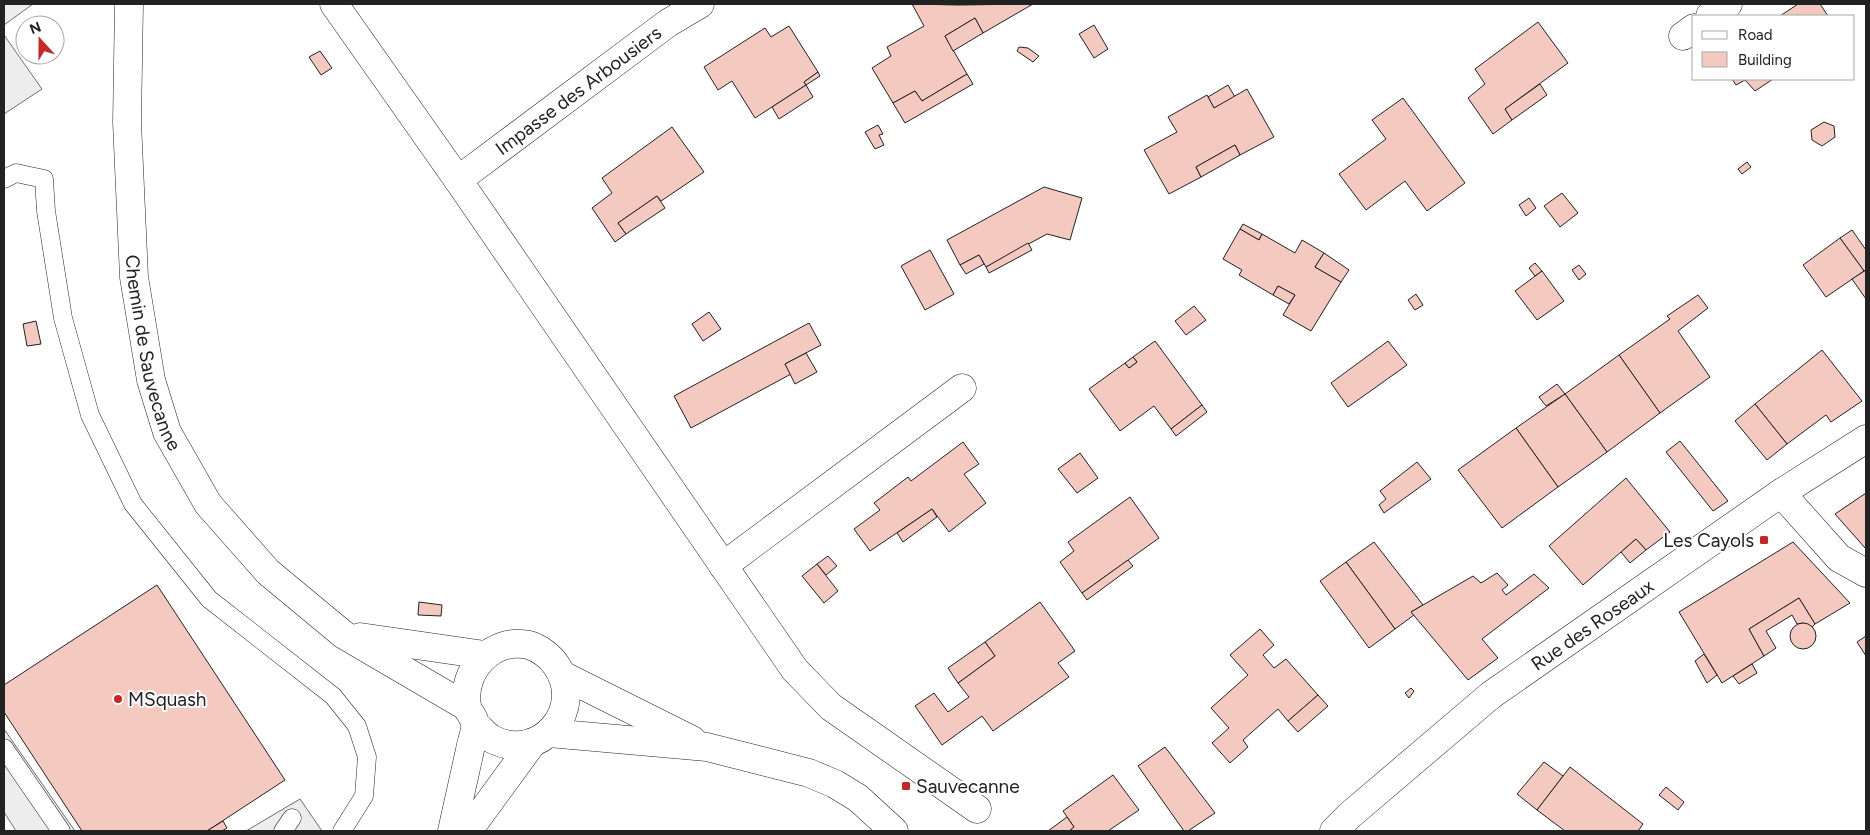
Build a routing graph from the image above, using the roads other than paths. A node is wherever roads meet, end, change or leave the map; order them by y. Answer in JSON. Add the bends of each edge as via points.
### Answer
{"nodes":[{"id":1,"x":128,"y":4,"type":"edge"},
{"id":2,"x":334,"y":4,"type":"edge"},
{"id":3,"x":700,"y":4,"type":"edge"},
{"id":4,"x":1728,"y":4,"type":"edge"},
{"id":5,"x":1712,"y":15,"type":"edge"},
{"id":6,"x":4,"y":179,"type":"edge"},
{"id":7,"x":458,"y":180,"type":"junction"},
{"id":8,"x":962,"y":388,"type":"dead end"},
{"id":9,"x":1866,"y":439,"type":"edge"},
{"id":10,"x":1781,"y":493,"type":"junction"},
{"id":11,"x":723,"y":566,"type":"junction"},
{"id":12,"x":1866,"y":573,"type":"edge"},
{"id":13,"x":344,"y":635,"type":"junction"},
{"id":14,"x":485,"y":655,"type":"junction"},
{"id":15,"x":564,"y":676,"type":"junction"},
{"id":16,"x":471,"y":715,"type":"junction"},
{"id":17,"x":541,"y":738,"type":"junction"},
{"id":18,"x":707,"y":747,"type":"junction"},
{"id":19,"x":4,"y":748,"type":"edge"},
{"id":20,"x":977,"y":809,"type":"dead end"},
{"id":21,"x":61,"y":831,"type":"edge"},
{"id":22,"x":342,"y":831,"type":"edge"},
{"id":23,"x":452,"y":831,"type":"edge"},
{"id":24,"x":468,"y":831,"type":"edge"},
{"id":25,"x":894,"y":831,"type":"edge"},
{"id":26,"x":1334,"y":831,"type":"edge"}],
"edges":[{"from":1,"to":13,"type":"street","name":"Chemin de Sauvecanne","via":[[127,122],[134,277],[151,380],[167,432],[208,504],[268,572]]},
{"from":2,"to":7,"type":"street"},
{"from":3,"to":7,"type":"street","name":"Impasse des Arbousiers","via":[[668,23]]},
{"from":4,"to":5,"type":"street"},
{"from":6,"to":22,"type":"lane","via":[[16,174],[44,179],[63,318],[90,415],[133,504],[209,599],[333,696],[356,726],[367,757],[364,796]]},
{"from":7,"to":11,"type":"street"},
{"from":8,"to":11,"type":"street"},
{"from":9,"to":10,"type":"street","name":"Rue des Roseaux"},
{"from":10,"to":12,"type":"street","via":[[1839,558]]},
{"from":10,"to":26,"type":"street","name":"Rue des Roseaux","via":[[1491,695]]},
{"from":11,"to":20,"type":"street","via":[[795,670],[831,707]]},
{"from":13,"to":14,"type":"street"},
{"from":13,"to":16,"type":"street","name":"Chemin de Sauvecanne"},
{"from":14,"to":15,"type":"street","via":[[506,645],[529,645],[550,656]]},
{"from":14,"to":16,"type":"street","via":[[468,679]]},
{"from":15,"to":17,"type":"street","via":[[567,696],[562,717]]},
{"from":15,"to":18,"type":"street"},
{"from":16,"to":17,"type":"street","via":[[491,738],[511,745]]},
{"from":16,"to":23,"type":"street"},
{"from":17,"to":18,"type":"street"},
{"from":17,"to":24,"type":"street"},
{"from":18,"to":25,"type":"street","via":[[810,773],[835,784],[858,798]]},
{"from":19,"to":21,"type":"lane"}]}
